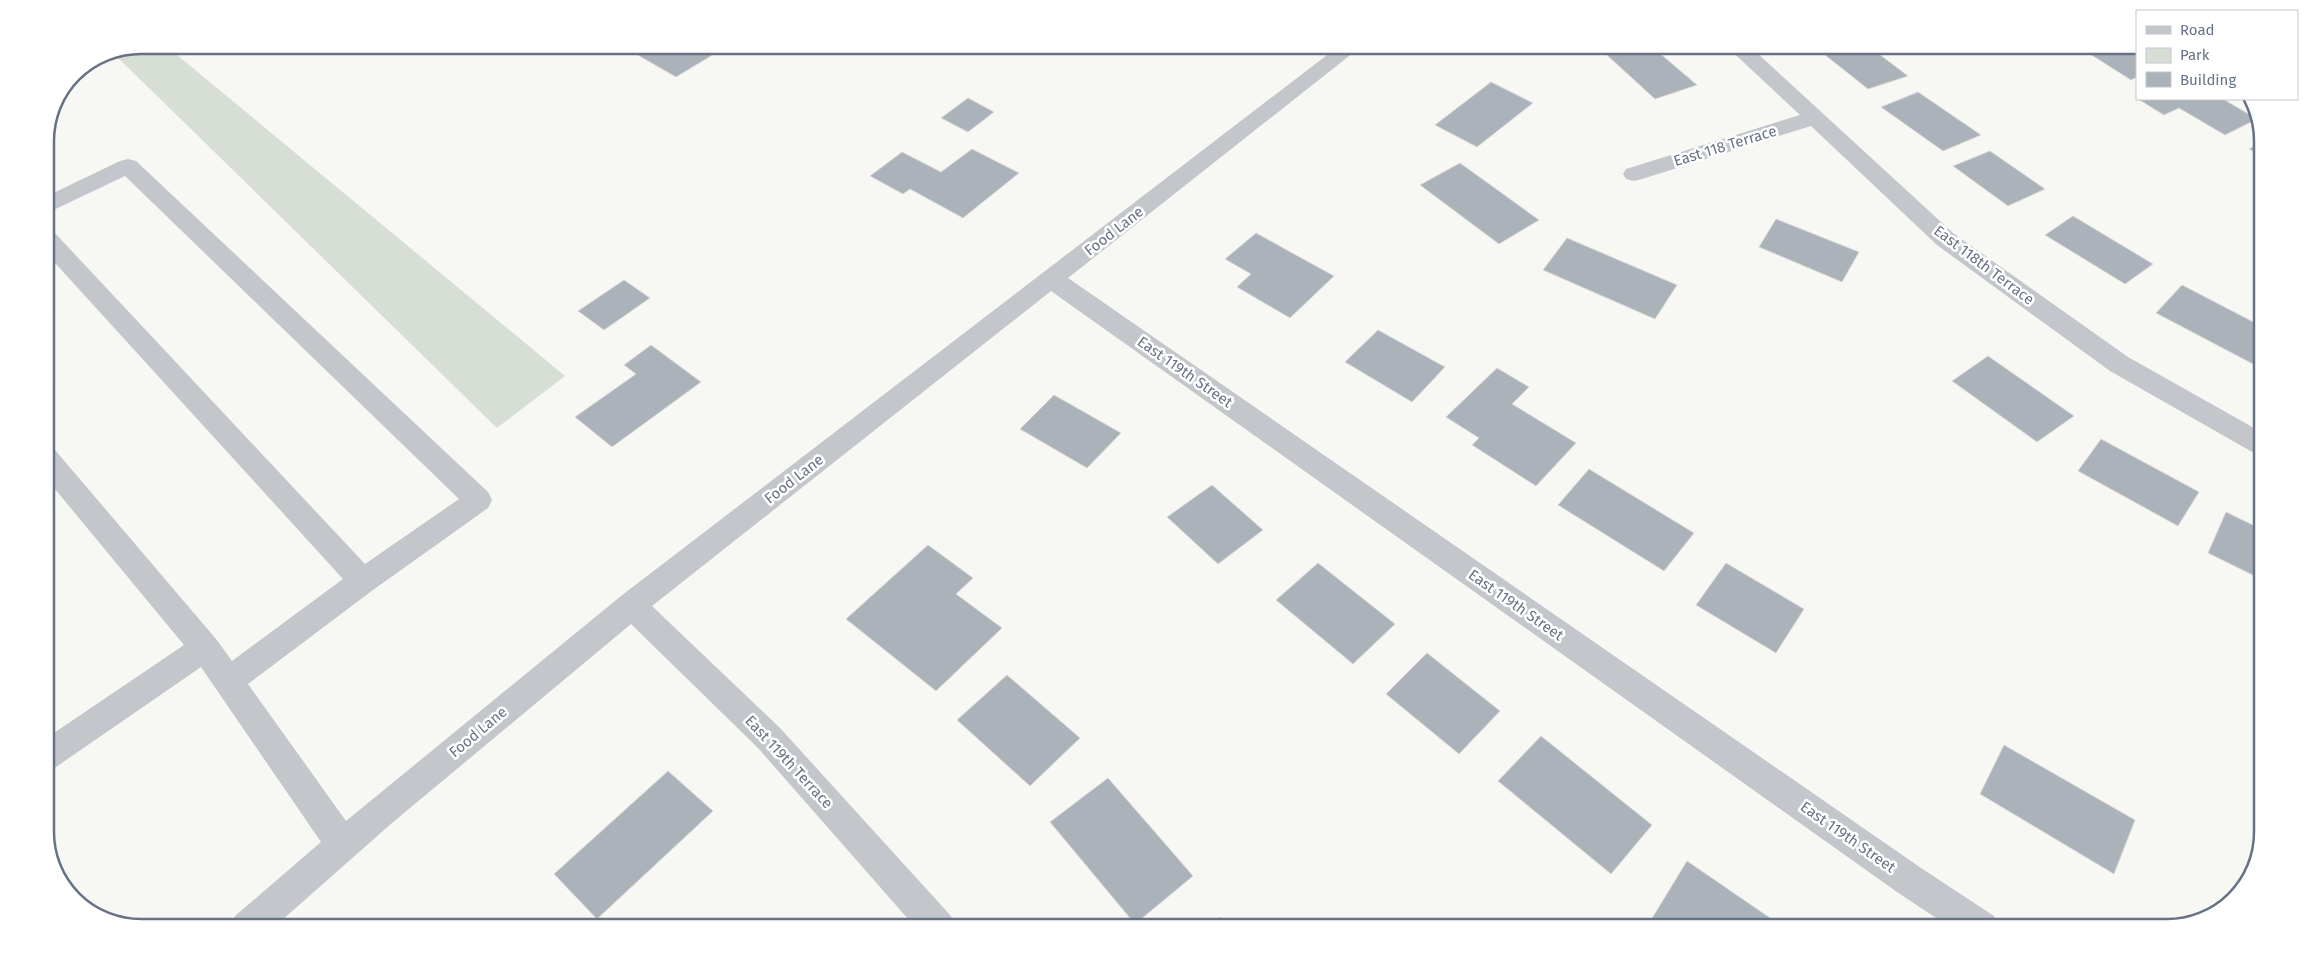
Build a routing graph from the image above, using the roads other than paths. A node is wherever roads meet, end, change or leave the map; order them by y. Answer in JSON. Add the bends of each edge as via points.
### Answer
{"nodes":[{"id":1,"x":1341,"y":54,"type":"edge"},
{"id":2,"x":1746,"y":54,"type":"edge"},
{"id":3,"x":1815,"y":118,"type":"junction"},
{"id":4,"x":1634,"y":174,"type":"dead end"},
{"id":5,"x":54,"y":202,"type":"edge"},
{"id":6,"x":54,"y":248,"type":"edge"},
{"id":7,"x":1052,"y":279,"type":"junction"},
{"id":8,"x":2254,"y":441,"type":"edge"},
{"id":9,"x":54,"y":469,"type":"edge"},
{"id":10,"x":363,"y":581,"type":"junction"},
{"id":11,"x":630,"y":605,"type":"junction"},
{"id":12,"x":205,"y":648,"type":"junction"},
{"id":13,"x":229,"y":681,"type":"junction"},
{"id":14,"x":54,"y":751,"type":"edge"},
{"id":15,"x":342,"y":844,"type":"junction"},
{"id":16,"x":257,"y":919,"type":"edge"},
{"id":17,"x":931,"y":919,"type":"edge"},
{"id":18,"x":1968,"y":919,"type":"edge"}],
"edges":[{"from":1,"to":7,"type":"street","name":"Food Lane"},
{"from":2,"to":3,"type":"street","name":"East 118th Terrace"},
{"from":3,"to":4,"type":"street","name":"East 118 Terrace"},
{"from":3,"to":8,"type":"street","name":"East 118th Terrace","via":[[1945,239],[2119,364]]},
{"from":5,"to":10,"type":"street","via":[[128,166],[478,500]]},
{"from":6,"to":10,"type":"street"},
{"from":7,"to":11,"type":"street","name":"Food Lane"},
{"from":7,"to":18,"type":"street","name":"East 119th Street"},
{"from":9,"to":12,"type":"street"},
{"from":10,"to":13,"type":"street"},
{"from":11,"to":15,"type":"street","name":"Food Lane"},
{"from":11,"to":17,"type":"street","name":"East 119th Terrace","via":[[770,738]]},
{"from":12,"to":13,"type":"street"},
{"from":12,"to":14,"type":"street"},
{"from":13,"to":15,"type":"street"},
{"from":15,"to":16,"type":"street","name":"Food Lane"}]}
